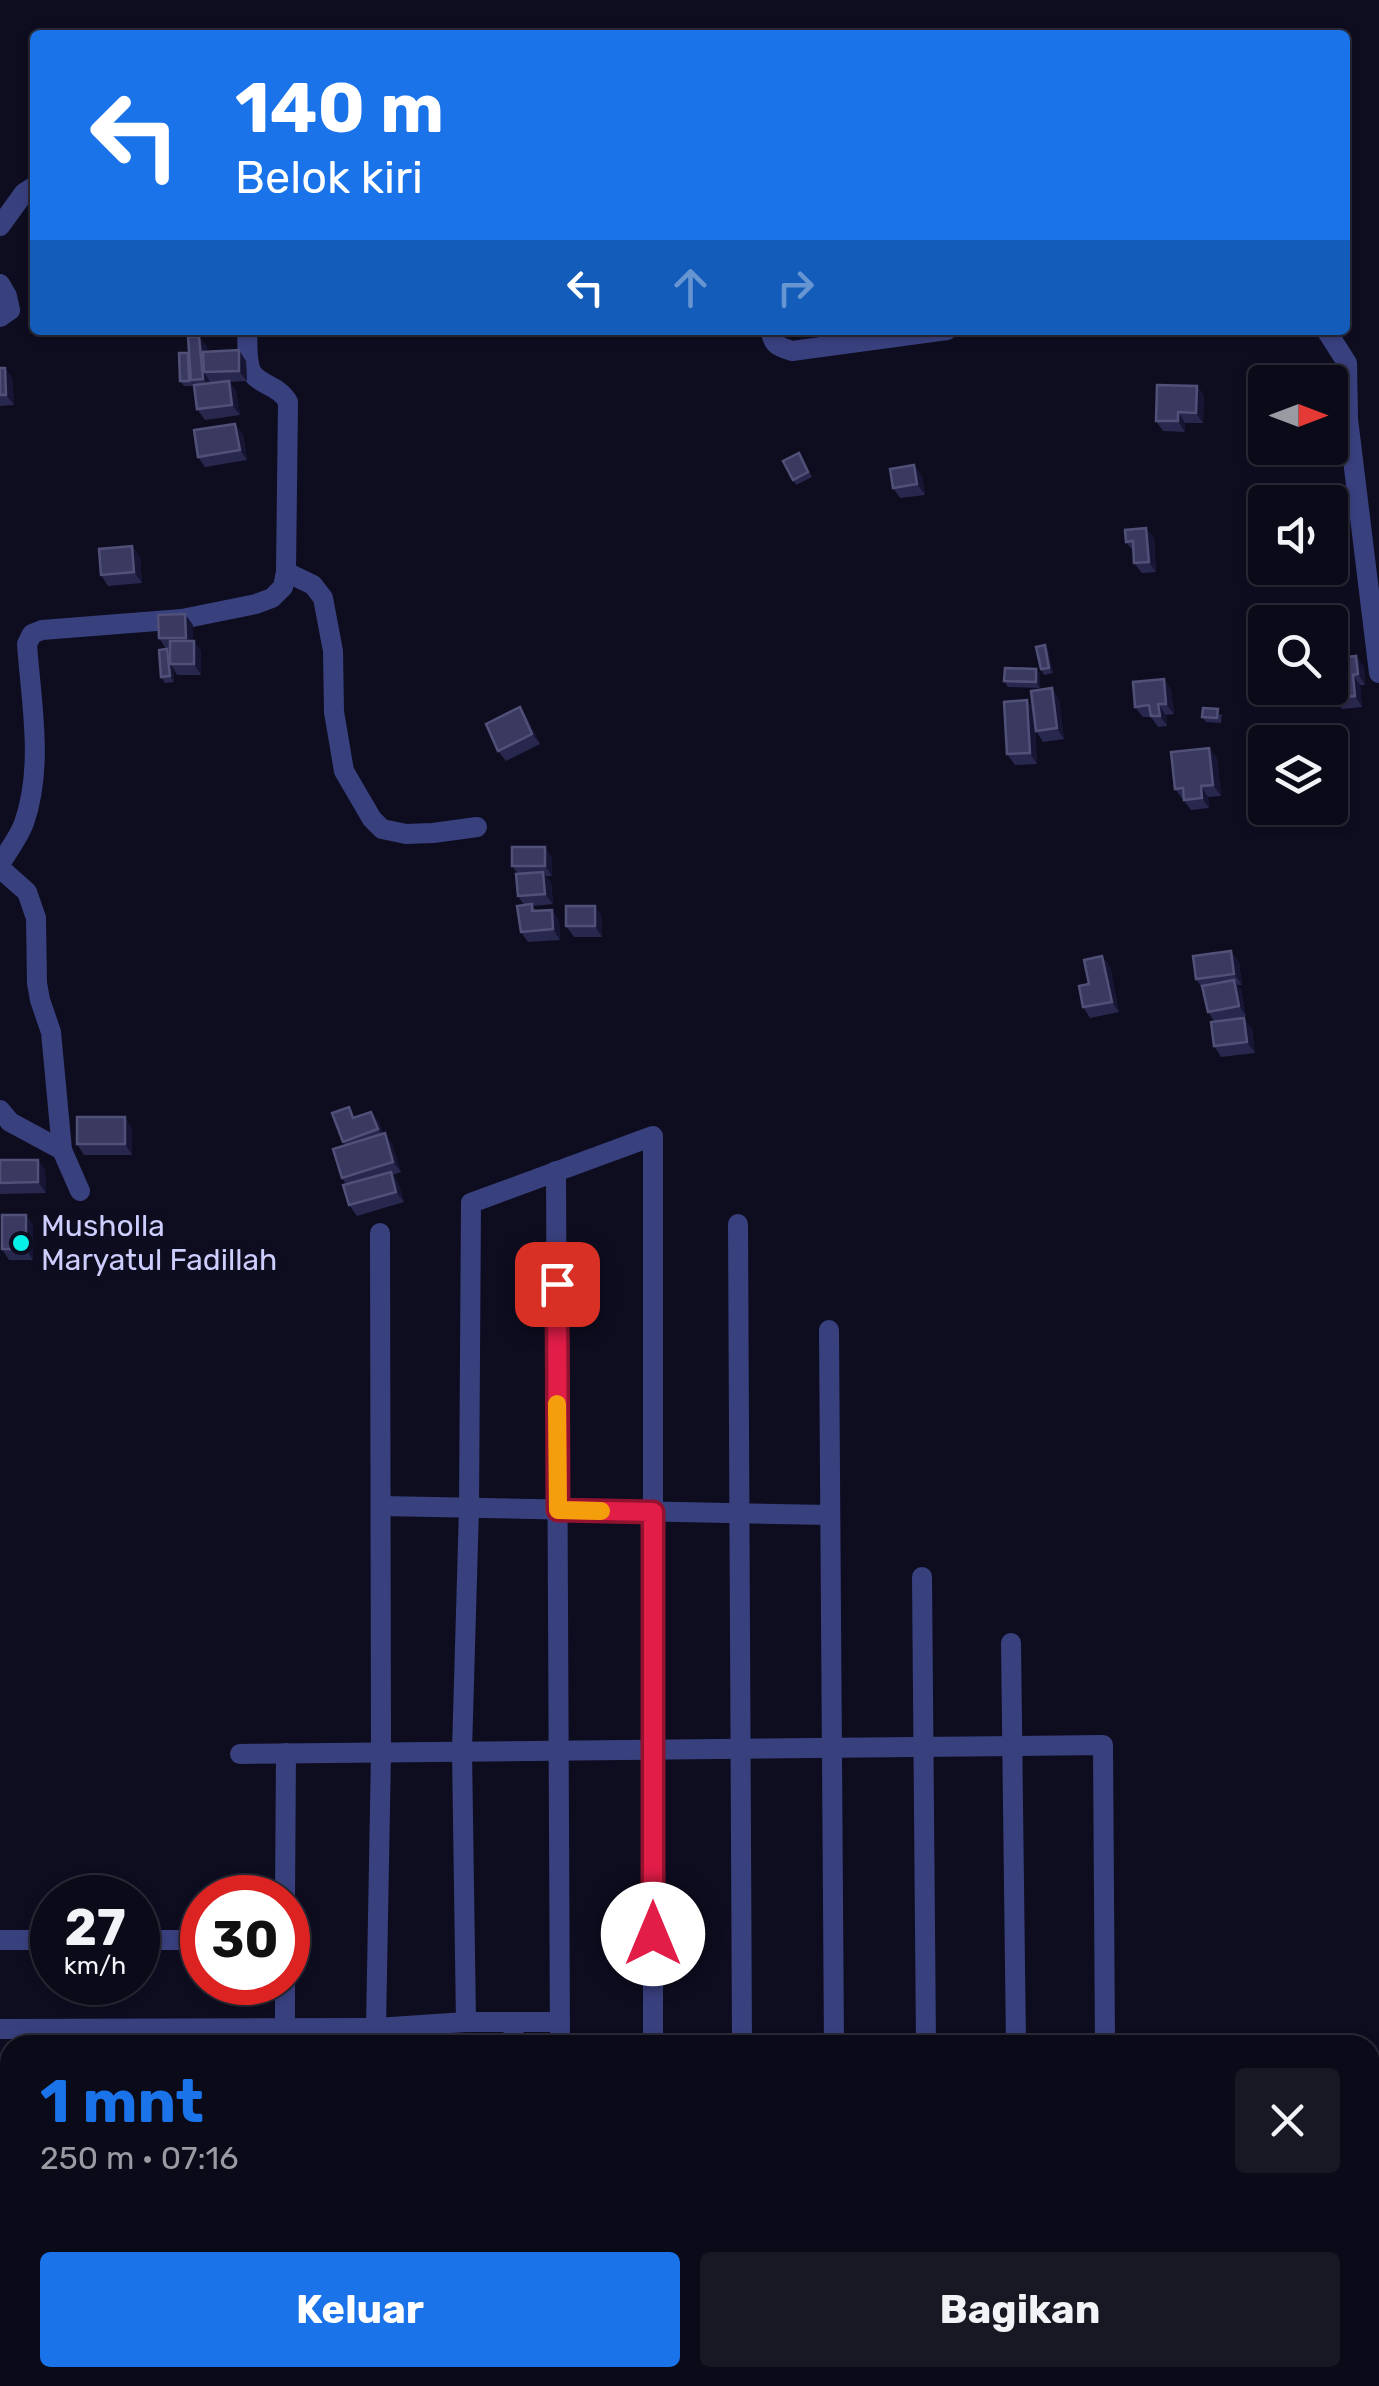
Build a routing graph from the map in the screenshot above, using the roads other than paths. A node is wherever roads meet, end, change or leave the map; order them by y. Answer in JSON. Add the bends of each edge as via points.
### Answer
{"nodes":[{"id":1,"x":30,"y":189,"type":"edge"},
{"id":2,"x":0,"y":226,"type":"edge"},
{"id":3,"x":0,"y":284,"type":"edge"},
{"id":4,"x":0,"y":317,"type":"edge"},
{"id":5,"x":247,"y":335,"type":"edge"},
{"id":6,"x":772,"y":335,"type":"edge"},
{"id":7,"x":910,"y":335,"type":"edge"},
{"id":8,"x":1329,"y":335,"type":"edge"},
{"id":9,"x":286,"y":572,"type":"junction"},
{"id":10,"x":1379,"y":673,"type":"edge"},
{"id":11,"x":477,"y":827,"type":"dead end"},
{"id":12,"x":0,"y":866,"type":"edge"},
{"id":13,"x":0,"y":1110,"type":"edge"},
{"id":14,"x":62,"y":1150,"type":"junction"},
{"id":15,"x":556,"y":1172,"type":"junction"},
{"id":16,"x":80,"y":1191,"type":"dead end"},
{"id":17,"x":738,"y":1224,"type":"dead end"},
{"id":18,"x":380,"y":1232,"type":"dead end"},
{"id":19,"x":829,"y":1330,"type":"dead end"},
{"id":20,"x":380,"y":1506,"type":"junction"},
{"id":21,"x":469,"y":1508,"type":"junction"},
{"id":22,"x":558,"y":1510,"type":"junction"},
{"id":23,"x":653,"y":1512,"type":"junction"},
{"id":24,"x":740,"y":1514,"type":"junction"},
{"id":25,"x":830,"y":1516,"type":"junction"},
{"id":26,"x":922,"y":1577,"type":"dead end"},
{"id":27,"x":1012,"y":1643,"type":"dead end"},
{"id":28,"x":1012,"y":1746,"type":"junction"},
{"id":29,"x":923,"y":1747,"type":"junction"},
{"id":30,"x":741,"y":1748,"type":"junction"},
{"id":31,"x":832,"y":1748,"type":"junction"},
{"id":32,"x":559,"y":1750,"type":"junction"},
{"id":33,"x":653,"y":1750,"type":"junction"},
{"id":34,"x":462,"y":1751,"type":"junction"},
{"id":35,"x":380,"y":1752,"type":"junction"},
{"id":36,"x":240,"y":1754,"type":"dead end"},
{"id":37,"x":286,"y":1754,"type":"junction"},
{"id":38,"x":285,"y":1875,"type":"edge"},
{"id":39,"x":0,"y":1940,"type":"edge"},
{"id":40,"x":30,"y":1940,"type":"edge"},
{"id":41,"x":285,"y":2005,"type":"edge"},
{"id":42,"x":466,"y":2022,"type":"junction"},
{"id":43,"x":514,"y":2022,"type":"junction"},
{"id":44,"x":560,"y":2022,"type":"junction"},
{"id":45,"x":285,"y":2028,"type":"junction"},
{"id":46,"x":376,"y":2028,"type":"junction"},
{"id":47,"x":0,"y":2029,"type":"edge"},
{"id":48,"x":514,"y":2035,"type":"edge"},
{"id":49,"x":560,"y":2035,"type":"edge"},
{"id":50,"x":653,"y":2035,"type":"edge"},
{"id":51,"x":742,"y":2035,"type":"edge"},
{"id":52,"x":834,"y":2035,"type":"edge"},
{"id":53,"x":926,"y":2035,"type":"edge"},
{"id":54,"x":1016,"y":2035,"type":"edge"},
{"id":55,"x":1106,"y":2035,"type":"edge"}],
"edges":[{"from":1,"to":2,"type":"street"},
{"from":3,"to":4,"type":"street","via":[[10,310]]},
{"from":5,"to":9,"type":"street","via":[[252,374],[288,402]]},
{"from":6,"to":7,"type":"street","via":[[778,347],[792,351]]},
{"from":8,"to":10,"type":"street","via":[[1347,362]]},
{"from":9,"to":11,"type":"street","via":[[323,598],[344,771],[372,818],[382,829],[406,834]]},
{"from":9,"to":12,"type":"street","via":[[283,587],[256,604],[32,634],[27,644],[34,784],[24,826]]},
{"from":12,"to":14,"type":"street","via":[[27,892],[36,918],[37,983],[51,1032]]},
{"from":13,"to":14,"type":"street"},
{"from":14,"to":16,"type":"street"},
{"from":15,"to":21,"type":"street","via":[[471,1203]]},
{"from":15,"to":22,"type":"street"},
{"from":15,"to":23,"type":"street","via":[[653,1136]]},
{"from":17,"to":24,"type":"street"},
{"from":18,"to":20,"type":"street"},
{"from":19,"to":25,"type":"street"},
{"from":20,"to":21,"type":"street"},
{"from":20,"to":35,"type":"street"},
{"from":21,"to":22,"type":"street"},
{"from":21,"to":34,"type":"street"},
{"from":22,"to":23,"type":"street"},
{"from":22,"to":32,"type":"street"},
{"from":23,"to":24,"type":"street"},
{"from":23,"to":33,"type":"street"},
{"from":24,"to":25,"type":"street"},
{"from":24,"to":30,"type":"street"},
{"from":25,"to":31,"type":"street"},
{"from":26,"to":29,"type":"street"},
{"from":27,"to":28,"type":"street"},
{"from":28,"to":29,"type":"street"},
{"from":28,"to":54,"type":"street"},
{"from":28,"to":55,"type":"street","via":[[1103,1745]]},
{"from":29,"to":31,"type":"street"},
{"from":29,"to":53,"type":"street"},
{"from":30,"to":31,"type":"street"},
{"from":30,"to":33,"type":"street"},
{"from":30,"to":51,"type":"street"},
{"from":31,"to":52,"type":"street"},
{"from":32,"to":33,"type":"street"},
{"from":32,"to":34,"type":"street"},
{"from":32,"to":44,"type":"street"},
{"from":33,"to":50,"type":"street"},
{"from":34,"to":35,"type":"street"},
{"from":34,"to":42,"type":"street"},
{"from":35,"to":37,"type":"street"},
{"from":35,"to":46,"type":"street"},
{"from":36,"to":37,"type":"street"},
{"from":37,"to":38,"type":"street"},
{"from":39,"to":40,"type":"street"},
{"from":41,"to":45,"type":"street"},
{"from":42,"to":43,"type":"street"},
{"from":42,"to":46,"type":"street"},
{"from":43,"to":44,"type":"street"},
{"from":43,"to":48,"type":"street"},
{"from":44,"to":49,"type":"street"},
{"from":45,"to":46,"type":"street"},
{"from":45,"to":47,"type":"street"}]}
